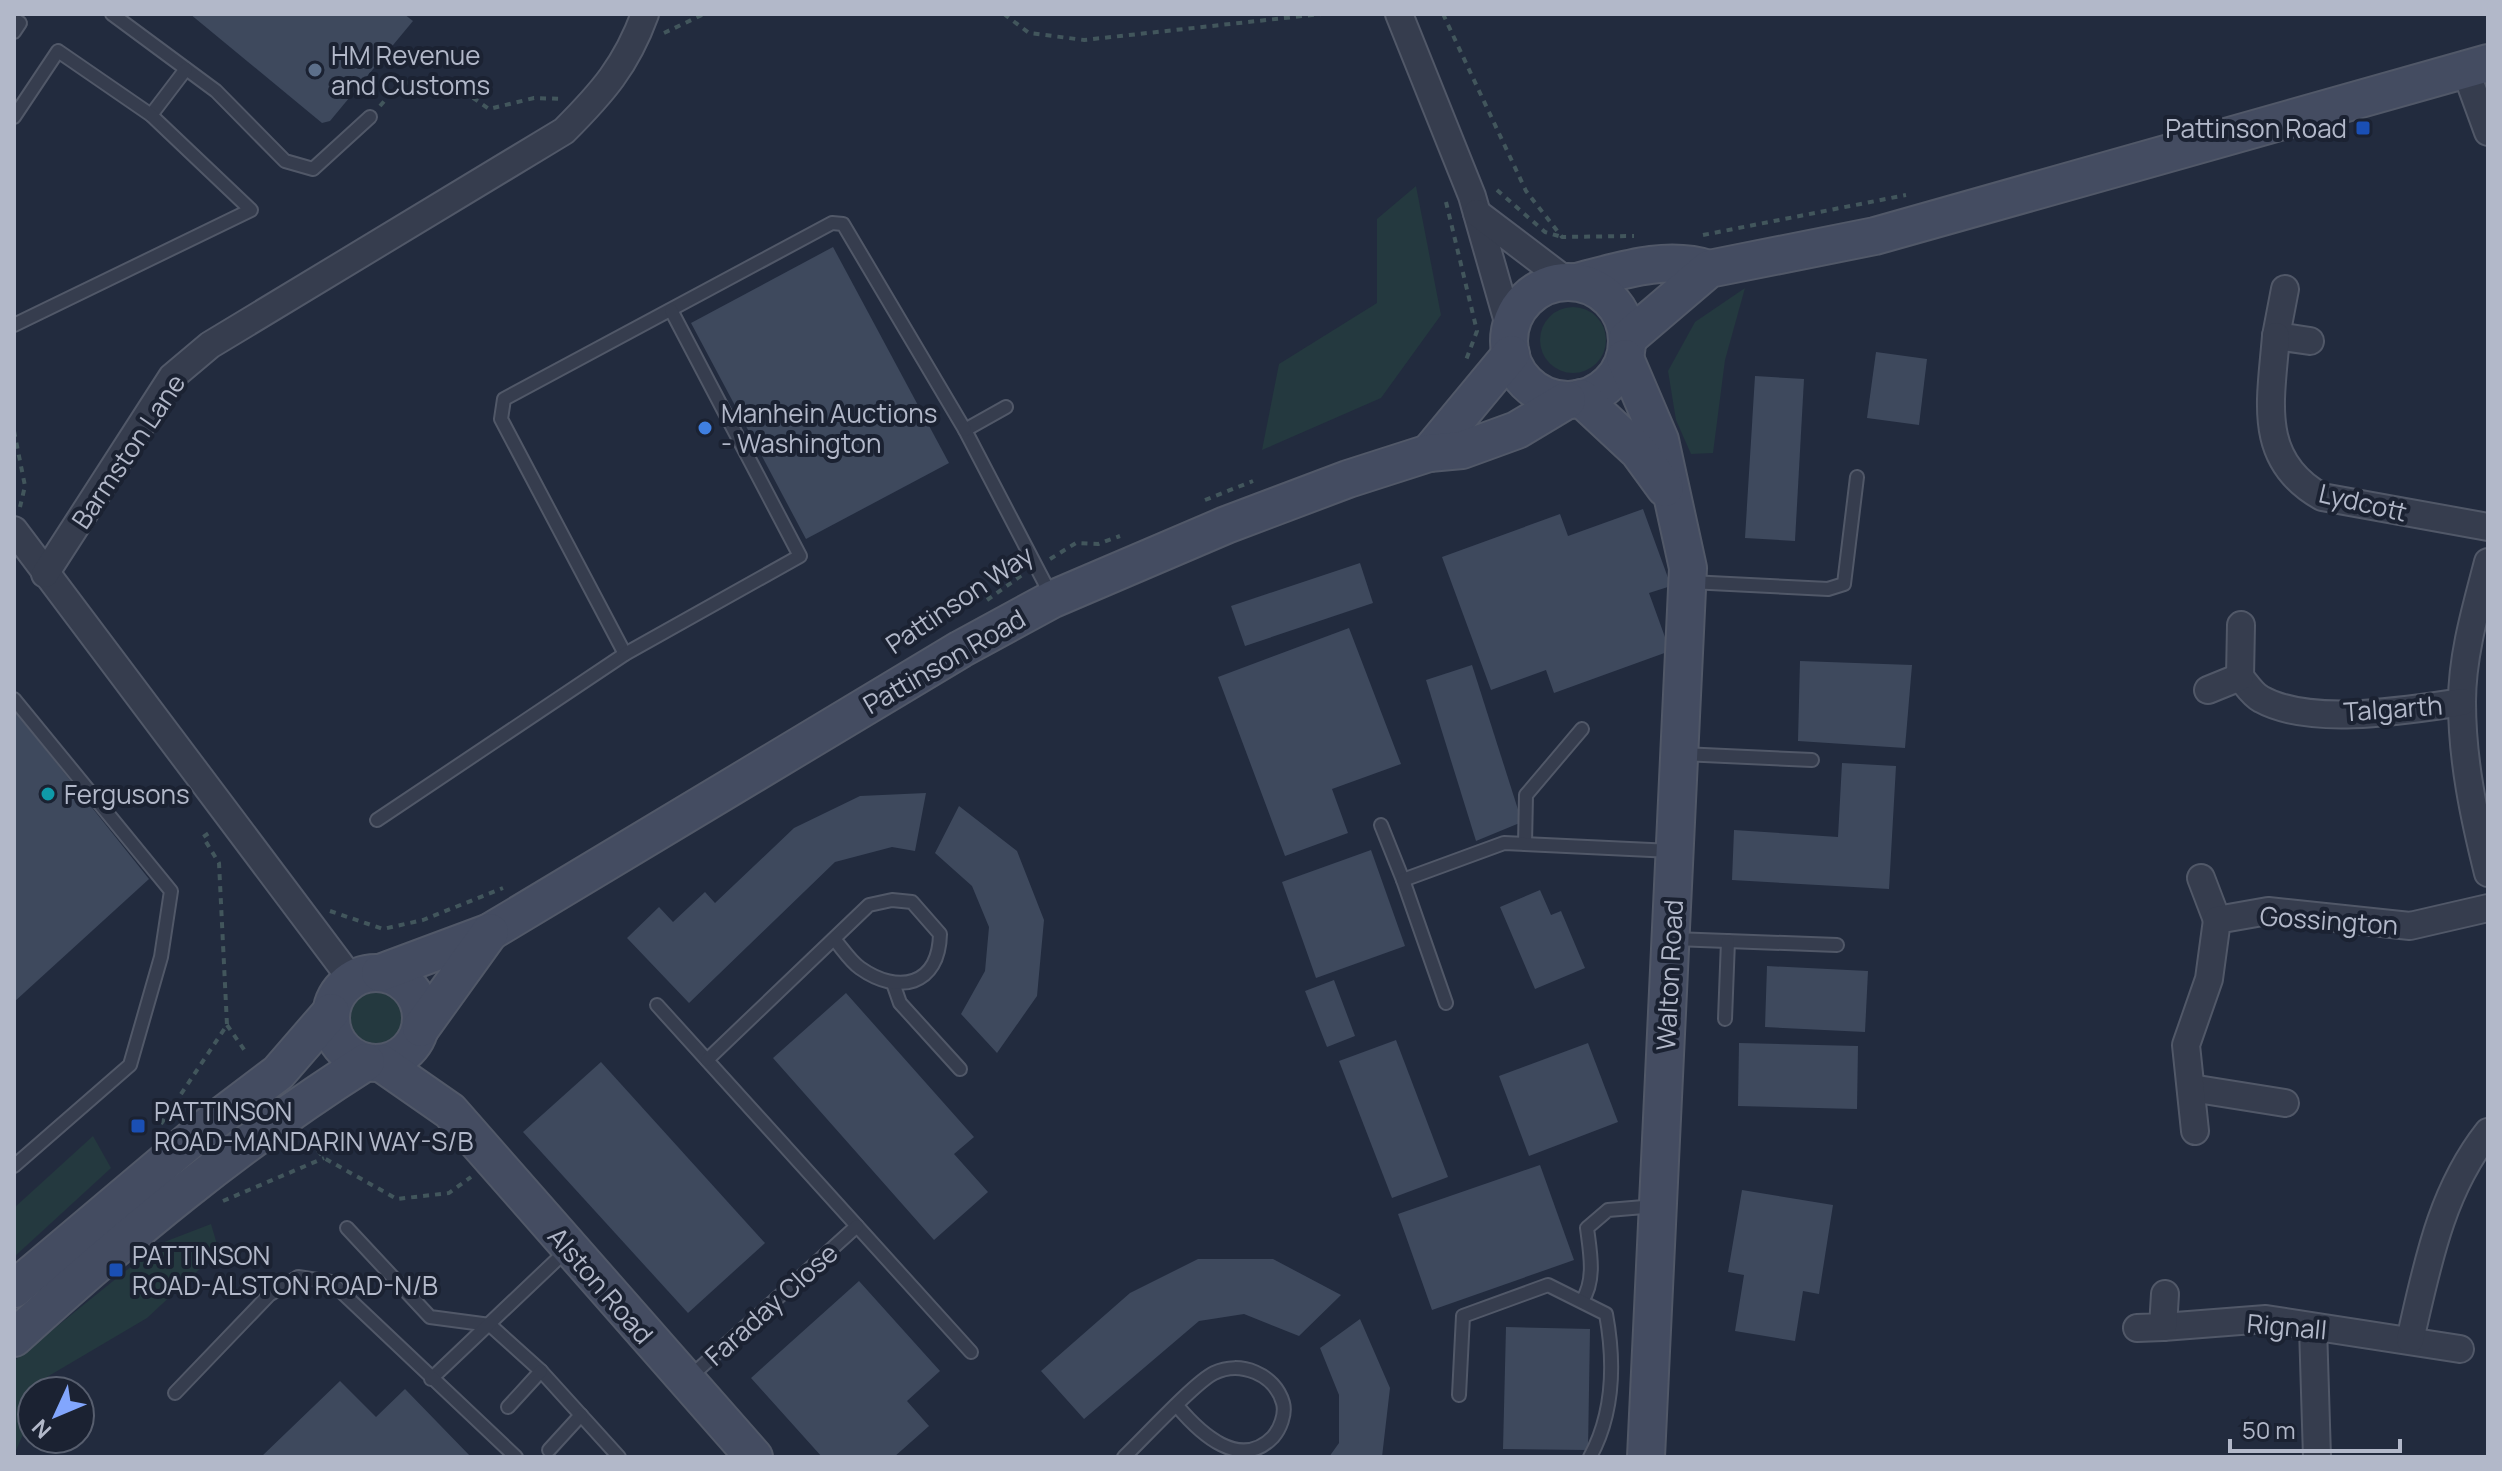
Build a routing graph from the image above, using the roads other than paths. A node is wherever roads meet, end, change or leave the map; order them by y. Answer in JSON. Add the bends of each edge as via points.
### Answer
{"nodes":[{"id":1,"x":112,"y":14,"type":"edge"},
{"id":2,"x":645,"y":14,"type":"edge"},
{"id":3,"x":1399,"y":14,"type":"edge"},
{"id":4,"x":14,"y":19,"type":"edge"},
{"id":5,"x":14,"y":32,"type":"edge"},
{"id":6,"x":2476,"y":66,"type":"edge"},
{"id":7,"x":186,"y":69,"type":"junction"},
{"id":8,"x":151,"y":115,"type":"junction"},
{"id":9,"x":14,"y":117,"type":"edge"},
{"id":10,"x":370,"y":117,"type":"road end"},
{"id":11,"x":2488,"y":132,"type":"edge"},
{"id":12,"x":1474,"y":205,"type":"junction"},
{"id":13,"x":1709,"y":269,"type":"junction"},
{"id":14,"x":1573,"y":282,"type":"junction"},
{"id":15,"x":2285,"y":289,"type":"dead end"},
{"id":16,"x":671,"y":310,"type":"junction"},
{"id":17,"x":14,"y":325,"type":"edge"},
{"id":18,"x":2276,"y":336,"type":"junction"},
{"id":19,"x":1511,"y":341,"type":"junction"},
{"id":20,"x":2310,"y":341,"type":"dead end"},
{"id":21,"x":1626,"y":348,"type":"junction"},
{"id":22,"x":1574,"y":399,"type":"junction"},
{"id":23,"x":1006,"y":407,"type":"dead end"},
{"id":24,"x":965,"y":430,"type":"junction"},
{"id":25,"x":1429,"y":453,"type":"junction"},
{"id":26,"x":1857,"y":477,"type":"dead end"},
{"id":27,"x":1671,"y":495,"type":"junction"},
{"id":28,"x":2488,"y":527,"type":"edge"},
{"id":29,"x":14,"y":530,"type":"edge"},
{"id":30,"x":2488,"y":562,"type":"edge"},
{"id":31,"x":45,"y":574,"type":"junction"},
{"id":32,"x":1687,"y":582,"type":"junction"},
{"id":33,"x":1053,"y":599,"type":"junction"},
{"id":34,"x":2241,"y":625,"type":"dead end"},
{"id":35,"x":625,"y":654,"type":"junction"},
{"id":36,"x":2240,"y":677,"type":"junction"},
{"id":37,"x":2208,"y":690,"type":"dead end"},
{"id":38,"x":14,"y":699,"type":"edge"},
{"id":39,"x":2462,"y":702,"type":"junction"},
{"id":40,"x":1582,"y":729,"type":"dead end"},
{"id":41,"x":1679,"y":754,"type":"junction"},
{"id":42,"x":1812,"y":760,"type":"dead end"},
{"id":43,"x":377,"y":820,"type":"dead end"},
{"id":44,"x":1381,"y":825,"type":"dead end"},
{"id":45,"x":1525,"y":844,"type":"junction"},
{"id":46,"x":1675,"y":851,"type":"junction"},
{"id":47,"x":2488,"y":873,"type":"edge"},
{"id":48,"x":2201,"y":878,"type":"dead end"},
{"id":49,"x":1403,"y":880,"type":"junction"},
{"id":50,"x":2488,"y":908,"type":"edge"},
{"id":51,"x":2217,"y":920,"type":"junction"},
{"id":52,"x":490,"y":932,"type":"junction"},
{"id":53,"x":834,"y":939,"type":"junction"},
{"id":54,"x":1671,"y":939,"type":"junction"},
{"id":55,"x":1728,"y":941,"type":"junction"},
{"id":56,"x":1837,"y":945,"type":"dead end"},
{"id":57,"x":366,"y":976,"type":"junction"},
{"id":58,"x":893,"y":983,"type":"junction"},
{"id":59,"x":1446,"y":1003,"type":"dead end"},
{"id":60,"x":657,"y":1005,"type":"dead end"},
{"id":61,"x":331,"y":1012,"type":"junction"},
{"id":62,"x":1725,"y":1019,"type":"dead end"},
{"id":63,"x":418,"y":1034,"type":"junction"},
{"id":64,"x":707,"y":1060,"type":"junction"},
{"id":65,"x":374,"y":1063,"type":"junction"},
{"id":66,"x":960,"y":1069,"type":"dead end"},
{"id":67,"x":2191,"y":1088,"type":"junction"},
{"id":68,"x":2285,"y":1103,"type":"dead end"},
{"id":69,"x":450,"y":1111,"type":"junction"},
{"id":70,"x":2195,"y":1131,"type":"dead end"},
{"id":71,"x":2488,"y":1132,"type":"edge"},
{"id":72,"x":14,"y":1166,"type":"edge"},
{"id":73,"x":1659,"y":1205,"type":"junction"},
{"id":74,"x":857,"y":1226,"type":"junction"},
{"id":75,"x":347,"y":1228,"type":"dead end"},
{"id":76,"x":569,"y":1248,"type":"junction"},
{"id":77,"x":14,"y":1289,"type":"edge"},
{"id":78,"x":2165,"y":1294,"type":"dead end"},
{"id":79,"x":1582,"y":1301,"type":"junction"},
{"id":80,"x":490,"y":1325,"type":"junction"},
{"id":81,"x":2313,"y":1327,"type":"junction"},
{"id":82,"x":14,"y":1338,"type":"edge"},
{"id":83,"x":2410,"y":1340,"type":"junction"},
{"id":84,"x":2460,"y":1349,"type":"dead end"},
{"id":85,"x":971,"y":1352,"type":"dead end"},
{"id":86,"x":541,"y":1371,"type":"junction"},
{"id":87,"x":431,"y":1379,"type":"junction"},
{"id":88,"x":685,"y":1382,"type":"junction"},
{"id":89,"x":175,"y":1393,"type":"dead end"},
{"id":90,"x":1459,"y":1395,"type":"dead end"},
{"id":91,"x":508,"y":1407,"type":"dead end"},
{"id":92,"x":1178,"y":1407,"type":"junction"},
{"id":93,"x":581,"y":1415,"type":"junction"},
{"id":94,"x":549,"y":1450,"type":"dead end"},
{"id":95,"x":516,"y":1457,"type":"edge"},
{"id":96,"x":619,"y":1457,"type":"edge"},
{"id":97,"x":754,"y":1457,"type":"edge"},
{"id":98,"x":1124,"y":1457,"type":"edge"},
{"id":99,"x":1590,"y":1457,"type":"edge"},
{"id":100,"x":1646,"y":1457,"type":"edge"},
{"id":101,"x":2317,"y":1457,"type":"edge"}],
"edges":[{"from":1,"to":7,"type":"lane"},
{"from":2,"to":31,"type":"street","name":"Barmston Lane","via":[[633,47],[607,89],[564,131],[210,345],[172,377]]},
{"from":3,"to":12,"type":"street"},
{"from":4,"to":5,"type":"lane","via":[[20,23]]},
{"from":6,"to":11,"type":"street"},
{"from":6,"to":13,"type":"street","via":[[1875,236]]},
{"from":7,"to":8,"type":"lane"},
{"from":7,"to":10,"type":"lane","via":[[216,91],[285,161],[313,169]]},
{"from":8,"to":9,"type":"lane","via":[[58,51]]},
{"from":8,"to":17,"type":"lane","via":[[251,210]]},
{"from":12,"to":14,"type":"street"},
{"from":12,"to":19,"type":"street"},
{"from":13,"to":14,"type":"street","via":[[1685,261]]},
{"from":13,"to":21,"type":"street"},
{"from":14,"to":19,"type":"street","via":[[1548,285],[1531,295],[1518,310]]},
{"from":14,"to":21,"type":"street","via":[[1596,289],[1612,302],[1623,319]]},
{"from":15,"to":18,"type":"street","name":"Lydcott"},
{"from":16,"to":24,"type":"lane","via":[[832,223],[843,224]]},
{"from":16,"to":35,"type":"lane","via":[[504,399],[501,419]]},
{"from":16,"to":35,"type":"lane","via":[[800,556]]},
{"from":18,"to":20,"type":"street"},
{"from":18,"to":28,"type":"street","name":"Lydcott","via":[[2272,432],[2282,462],[2299,484],[2322,497]]},
{"from":19,"to":22,"type":"street","via":[[1518,372],[1531,386],[1548,396]]},
{"from":19,"to":25,"type":"street"},
{"from":21,"to":22,"type":"street","via":[[1608,384]]},
{"from":21,"to":27,"type":"street","name":"Walton Road","via":[[1660,440]]},
{"from":22,"to":25,"type":"street","name":"Pattinson Road","via":[[1517,430],[1462,450]]},
{"from":22,"to":27,"type":"street","name":"Walton Road","via":[[1638,451]]},
{"from":23,"to":24,"type":"lane"},
{"from":24,"to":33,"type":"lane"},
{"from":25,"to":33,"type":"street","name":"Pattinson Road","via":[[1226,525]]},
{"from":26,"to":32,"type":"lane","via":[[1844,584],[1828,589]]},
{"from":27,"to":32,"type":"street","name":"Walton Road"},
{"from":29,"to":31,"type":"street"},
{"from":30,"to":39,"type":"street","via":[[2471,628]]},
{"from":31,"to":57,"type":"street"},
{"from":32,"to":41,"type":"street","name":"Walton Road"},
{"from":33,"to":52,"type":"street","name":"Pattinson Road"},
{"from":34,"to":36,"type":"street"},
{"from":35,"to":43,"type":"lane"},
{"from":36,"to":37,"type":"street"},
{"from":36,"to":39,"type":"street","name":"Talgarth","via":[[2258,698],[2283,708],[2366,715]]},
{"from":38,"to":72,"type":"lane","via":[[171,891],[161,957],[130,1065]]},
{"from":39,"to":47,"type":"street","via":[[2466,766]]},
{"from":40,"to":45,"type":"lane","via":[[1526,795]]},
{"from":41,"to":42,"type":"lane"},
{"from":41,"to":46,"type":"street","name":"Walton Road"},
{"from":44,"to":49,"type":"lane"},
{"from":45,"to":46,"type":"lane"},
{"from":45,"to":49,"type":"lane","via":[[1504,843]]},
{"from":46,"to":54,"type":"street","name":"Walton Road"},
{"from":48,"to":51,"type":"street"},
{"from":49,"to":59,"type":"lane"},
{"from":50,"to":51,"type":"street","name":"Gossington","via":[[2410,926],[2268,911]]},
{"from":51,"to":67,"type":"street","via":[[2209,979],[2186,1045]]},
{"from":52,"to":57,"type":"street","name":"Pattinson Road"},
{"from":52,"to":63,"type":"street","name":"Pattinson Road"},
{"from":53,"to":58,"type":"lane","via":[[857,966]]},
{"from":53,"to":58,"type":"lane","via":[[869,905],[912,902],[940,934],[940,950],[932,968],[919,979]]},
{"from":53,"to":64,"type":"lane"},
{"from":54,"to":55,"type":"lane"},
{"from":54,"to":73,"type":"street","name":"Walton Road"},
{"from":55,"to":56,"type":"lane"},
{"from":55,"to":62,"type":"lane"},
{"from":57,"to":61,"type":"street","via":[[336,997]]},
{"from":57,"to":63,"type":"street","via":[[398,978],[413,991],[421,1012]]},
{"from":58,"to":66,"type":"lane","via":[[900,1003]]},
{"from":60,"to":64,"type":"lane","name":"Faraday Close"},
{"from":61,"to":65,"type":"street","via":[[340,1046]]},
{"from":61,"to":77,"type":"street","via":[[278,1073]]},
{"from":63,"to":65,"type":"street","via":[[406,1053]]},
{"from":63,"to":69,"type":"street","name":"Alston Road"},
{"from":64,"to":74,"type":"lane","name":"Faraday Close"},
{"from":65,"to":69,"type":"street","name":"Alston Road"},
{"from":65,"to":82,"type":"street","via":[[284,1114],[201,1175]]},
{"from":67,"to":68,"type":"street"},
{"from":67,"to":70,"type":"street"},
{"from":69,"to":76,"type":"street","name":"Alston Road"},
{"from":71,"to":83,"type":"street","via":[[2452,1190]]},
{"from":73,"to":79,"type":"lane","via":[[1608,1210],[1587,1228],[1591,1264]]},
{"from":73,"to":100,"type":"street","name":"Walton Road"},
{"from":74,"to":85,"type":"lane","name":"Faraday Close"},
{"from":74,"to":88,"type":"lane","name":"Faraday Close"},
{"from":75,"to":80,"type":"lane","via":[[430,1317]]},
{"from":76,"to":80,"type":"lane"},
{"from":76,"to":88,"type":"street","name":"Alston Road"},
{"from":78,"to":81,"type":"street","name":"Rignall","via":[[2150,1328],[2266,1319]]},
{"from":79,"to":90,"type":"lane","via":[[1548,1285],[1463,1316]]},
{"from":79,"to":99,"type":"lane","via":[[1606,1314],[1612,1344],[1605,1429]]},
{"from":80,"to":86,"type":"lane"},
{"from":80,"to":87,"type":"lane"},
{"from":81,"to":83,"type":"street","name":"Rignall"},
{"from":81,"to":101,"type":"street"},
{"from":83,"to":84,"type":"street","name":"Rignall"},
{"from":86,"to":91,"type":"lane"},
{"from":86,"to":93,"type":"lane"},
{"from":87,"to":89,"type":"lane","via":[[331,1282],[298,1277],[269,1295]]},
{"from":87,"to":95,"type":"lane"},
{"from":88,"to":97,"type":"street","name":"Alston Road"},
{"from":92,"to":92,"type":"lane","via":[[1213,1373],[1236,1367],[1255,1370],[1271,1384],[1283,1402],[1283,1418],[1275,1435],[1248,1452],[1200,1434]]},
{"from":92,"to":98,"type":"lane"},
{"from":93,"to":94,"type":"lane"},
{"from":93,"to":96,"type":"lane"}]}
